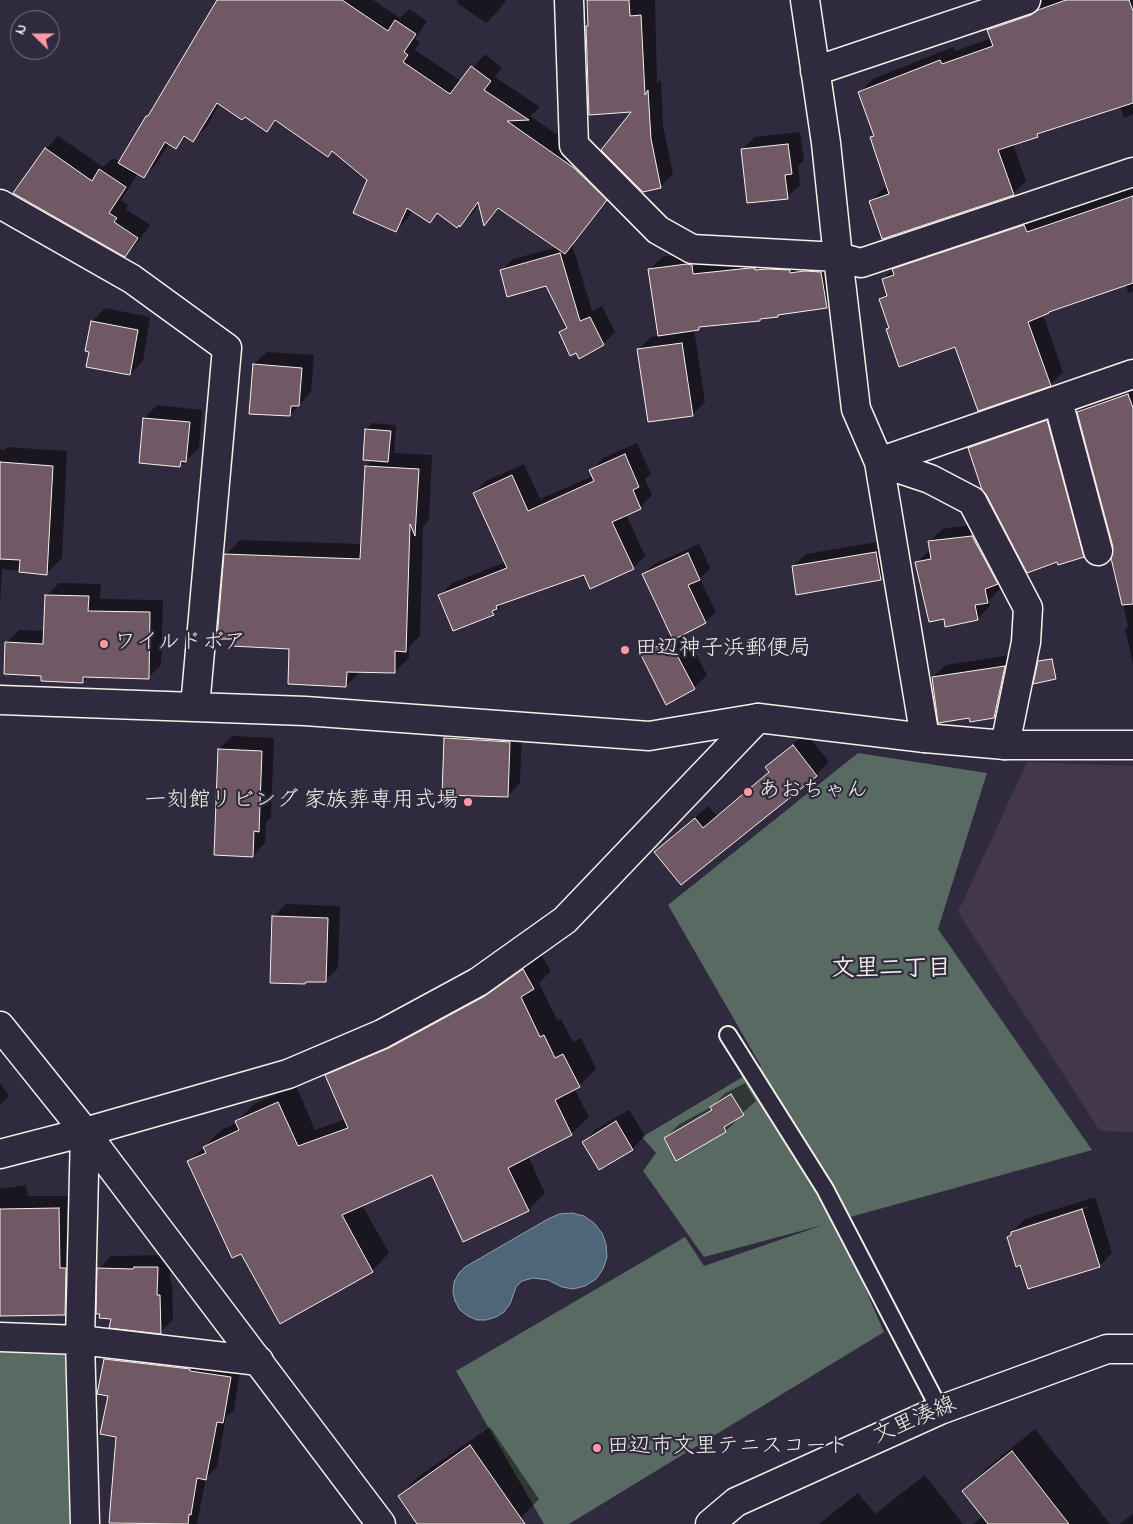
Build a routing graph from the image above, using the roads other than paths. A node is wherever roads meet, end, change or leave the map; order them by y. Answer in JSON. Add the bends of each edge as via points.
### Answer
{"nodes":[{"id":1,"x":569,"y":0,"type":"edge"},
{"id":2,"x":805,"y":0,"type":"edge"},
{"id":3,"x":1026,"y":0,"type":"edge"},
{"id":4,"x":815,"y":71,"type":"junction"},
{"id":5,"x":1133,"y":172,"type":"edge"},
{"id":6,"x":0,"y":204,"type":"edge"},
{"id":7,"x":838,"y":257,"type":"junction"},
{"id":8,"x":1133,"y":374,"type":"edge"},
{"id":9,"x":1058,"y":401,"type":"junction"},
{"id":10,"x":879,"y":462,"type":"junction"},
{"id":11,"x":1098,"y":551,"type":"dead end"},
{"id":12,"x":0,"y":700,"type":"edge"},
{"id":13,"x":195,"y":707,"type":"junction"},
{"id":14,"x":758,"y":718,"type":"junction"},
{"id":15,"x":925,"y":738,"type":"junction"},
{"id":16,"x":1005,"y":744,"type":"junction"},
{"id":17,"x":1133,"y":745,"type":"edge"},
{"id":18,"x":0,"y":1026,"type":"edge"},
{"id":19,"x":728,"y":1035,"type":"dead end"},
{"id":20,"x":85,"y":1132,"type":"junction"},
{"id":21,"x":0,"y":1154,"type":"edge"},
{"id":22,"x":0,"y":1337,"type":"edge"},
{"id":23,"x":80,"y":1340,"type":"junction"},
{"id":24,"x":1133,"y":1349,"type":"edge"},
{"id":25,"x":259,"y":1361,"type":"junction"},
{"id":26,"x":940,"y":1410,"type":"junction"},
{"id":27,"x":85,"y":1524,"type":"edge"},
{"id":28,"x":381,"y":1524,"type":"edge"},
{"id":29,"x":710,"y":1524,"type":"edge"}],
"edges":[{"from":1,"to":7,"type":"street","via":[[574,145],[658,230],[692,249]]},
{"from":2,"to":4,"type":"street"},
{"from":3,"to":4,"type":"street"},
{"from":4,"to":7,"type":"street"},
{"from":5,"to":7,"type":"street","via":[[861,262]]},
{"from":6,"to":13,"type":"street","via":[[132,279],[227,348]]},
{"from":7,"to":10,"type":"street","via":[[856,409]]},
{"from":8,"to":9,"type":"street"},
{"from":9,"to":10,"type":"street"},
{"from":9,"to":11,"type":"street"},
{"from":10,"to":15,"type":"street"},
{"from":10,"to":16,"type":"street","via":[[930,479],[972,501],[1028,608],[1026,642]]},
{"from":12,"to":13,"type":"street"},
{"from":13,"to":14,"type":"street","via":[[305,711],[649,736]]},
{"from":14,"to":15,"type":"street"},
{"from":14,"to":20,"type":"street","via":[[565,920],[478,982],[382,1034],[288,1074]]},
{"from":15,"to":16,"type":"street"},
{"from":16,"to":17,"type":"street"},
{"from":18,"to":20,"type":"street"},
{"from":19,"to":26,"type":"lane","via":[[825,1189]]},
{"from":20,"to":21,"type":"street"},
{"from":20,"to":23,"type":"street"},
{"from":20,"to":25,"type":"street"},
{"from":22,"to":23,"type":"street"},
{"from":23,"to":25,"type":"street"},
{"from":23,"to":27,"type":"street"},
{"from":24,"to":26,"type":"street","name":"文里湊線","via":[[1107,1349]]},
{"from":25,"to":28,"type":"street"},
{"from":26,"to":29,"type":"street","name":"文里湊線","via":[[736,1502]]}]}
